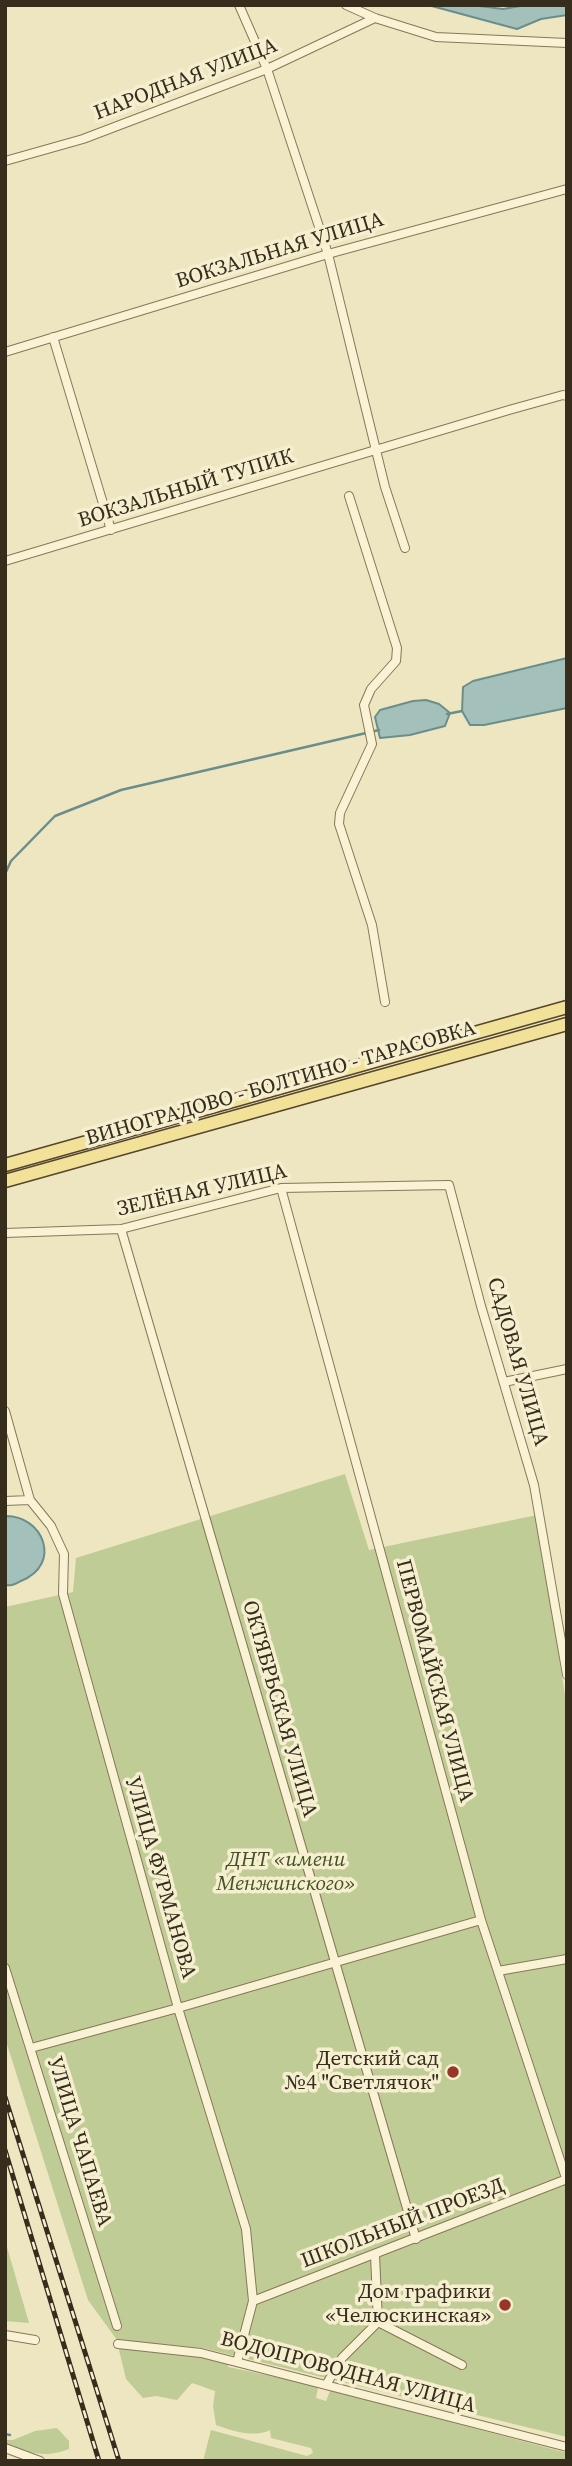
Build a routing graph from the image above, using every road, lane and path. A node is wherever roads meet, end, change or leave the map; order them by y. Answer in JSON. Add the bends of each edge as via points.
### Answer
{"nodes":[{"id":1,"x":239,"y":5,"type":"edge"},
{"id":2,"x":346,"y":5,"type":"edge"},
{"id":3,"x":375,"y":18,"type":"junction"},
{"id":4,"x":567,"y":43,"type":"edge"},
{"id":5,"x":267,"y":69,"type":"junction"},
{"id":6,"x":5,"y":161,"type":"edge"},
{"id":7,"x":567,"y":189,"type":"edge"},
{"id":8,"x":328,"y":254,"type":"junction"},
{"id":9,"x":53,"y":337,"type":"junction"},
{"id":10,"x":5,"y":352,"type":"edge"},
{"id":11,"x":567,"y":396,"type":"edge"},
{"id":12,"x":376,"y":449,"type":"junction"},
{"id":13,"x":349,"y":496,"type":"dead end"},
{"id":14,"x":111,"y":530,"type":"junction"},
{"id":15,"x":405,"y":548,"type":"dead end"},
{"id":16,"x":5,"y":561,"type":"edge"},
{"id":17,"x":386,"y":1002,"type":"dead end"},
{"id":18,"x":567,"y":1007,"type":"edge"},
{"id":19,"x":567,"y":1024,"type":"edge"},
{"id":20,"x":5,"y":1165,"type":"edge"},
{"id":21,"x":5,"y":1181,"type":"edge"},
{"id":22,"x":449,"y":1185,"type":"joint"},
{"id":23,"x":281,"y":1188,"type":"junction"},
{"id":24,"x":121,"y":1229,"type":"junction"},
{"id":25,"x":5,"y":1233,"type":"edge"},
{"id":26,"x":567,"y":1369,"type":"edge"},
{"id":27,"x":504,"y":1382,"type":"junction"},
{"id":28,"x":5,"y":1411,"type":"edge"},
{"id":29,"x":30,"y":1500,"type":"junction"},
{"id":30,"x":5,"y":1501,"type":"edge"},
{"id":31,"x":567,"y":1675,"type":"edge"},
{"id":32,"x":481,"y":1920,"type":"junction"},
{"id":33,"x":567,"y":1959,"type":"edge"},
{"id":34,"x":335,"y":1961,"type":"junction"},
{"id":35,"x":5,"y":1968,"type":"edge"},
{"id":36,"x":498,"y":1971,"type":"junction"},
{"id":37,"x":178,"y":2008,"type":"junction"},
{"id":38,"x":31,"y":2048,"type":"junction"},
{"id":39,"x":567,"y":2180,"type":"edge"},
{"id":40,"x":416,"y":2239,"type":"junction"},
{"id":41,"x":375,"y":2255,"type":"junction"},
{"id":42,"x":253,"y":2301,"type":"junction"},
{"id":43,"x":377,"y":2322,"type":"junction"},
{"id":44,"x":117,"y":2326,"type":"dead end"},
{"id":45,"x":5,"y":2335,"type":"edge"},
{"id":46,"x":36,"y":2340,"type":"dead end"},
{"id":47,"x":118,"y":2344,"type":"dead end"},
{"id":48,"x":237,"y":2362,"type":"junction"},
{"id":49,"x":463,"y":2365,"type":"dead end"},
{"id":50,"x":326,"y":2385,"type":"junction"},
{"id":51,"x":567,"y":2447,"type":"edge"},
{"id":52,"x":9,"y":2449,"type":"edge"},
{"id":53,"x":40,"y":2461,"type":"edge"}],
"edges":[{"from":1,"to":5,"type":"street"},
{"from":2,"to":3,"type":"street"},
{"from":3,"to":4,"type":"street","via":[[436,37]]},
{"from":3,"to":5,"type":"street","name":"НАРОДНАЯ УЛИЦА"},
{"from":5,"to":6,"type":"street","name":"НАРОДНАЯ УЛИЦА","via":[[83,139]]},
{"from":5,"to":8,"type":"street"},
{"from":7,"to":8,"type":"street","name":"ВОКЗАЛЬНАЯ УЛИЦА"},
{"from":8,"to":9,"type":"street","name":"ВОКЗАЛЬНАЯ УЛИЦА"},
{"from":8,"to":12,"type":"street"},
{"from":9,"to":10,"type":"street","name":"ВОКЗАЛЬНАЯ УЛИЦА"},
{"from":9,"to":14,"type":"street"},
{"from":11,"to":12,"type":"street","name":"ВОКЗАЛЬНЫЙ ТУПИК"},
{"from":12,"to":14,"type":"street","name":"ВОКЗАЛЬНЫЙ ТУПИК"},
{"from":12,"to":15,"type":"street"},
{"from":13,"to":17,"type":"street","via":[[397,648],[396,661],[371,689],[364,705],[372,744],[339,824],[372,925]]},
{"from":14,"to":16,"type":"street","name":"ВОКЗАЛЬНЫЙ ТУПИК"},
{"from":18,"to":20,"type":"main road","name":"ВИНОГРАДОВО - БОЛТИНО - ТАРАСОВКА"},
{"from":19,"to":21,"type":"main road","name":"ВИНОГРАДОВО - БОЛТИНО - ТАРАСОВКА"},
{"from":22,"to":23,"type":"street","name":"ЗЕЛЁНАЯ УЛИЦА"},
{"from":22,"to":27,"type":"street","name":"САДОВАЯ УЛИЦА"},
{"from":23,"to":24,"type":"street","name":"ЗЕЛЁНАЯ УЛИЦА"},
{"from":23,"to":32,"type":"street","name":"ПЕРВОМАЙСКАЯ УЛИЦА"},
{"from":24,"to":25,"type":"street","name":"ЗЕЛЁНАЯ УЛИЦА"},
{"from":24,"to":34,"type":"street","name":"ОКТЯБРЬСКАЯ УЛИЦА"},
{"from":26,"to":27,"type":"street"},
{"from":27,"to":31,"type":"street","name":"САДОВАЯ УЛИЦА","via":[[534,1485]]},
{"from":28,"to":29,"type":"street","name":"УЛИЦА ФУРМАНОВА"},
{"from":29,"to":30,"type":"street"},
{"from":29,"to":37,"type":"street","name":"УЛИЦА ФУРМАНОВА","via":[[64,1554],[63,1594]]},
{"from":32,"to":34,"type":"street"},
{"from":32,"to":36,"type":"street","name":"ПЕРВОМАЙСКАЯ УЛИЦА"},
{"from":33,"to":36,"type":"street"},
{"from":34,"to":37,"type":"street"},
{"from":34,"to":40,"type":"street","name":"ОКТЯБРЬСКАЯ УЛИЦА"},
{"from":35,"to":38,"type":"street","name":"УЛИЦА ЧАПАЕВА"},
{"from":36,"to":39,"type":"street","name":"ПЕРВОМАЙСКАЯ УЛИЦА"},
{"from":37,"to":38,"type":"street"},
{"from":37,"to":42,"type":"street","name":"УЛИЦА ФУРМАНОВА","via":[[246,2230]]},
{"from":38,"to":44,"type":"street","name":"УЛИЦА ЧАПАЕВА"},
{"from":39,"to":40,"type":"street","name":"ШКОЛЬНЫЙ ПРОЕЗД"},
{"from":40,"to":41,"type":"street","name":"ШКОЛЬНЫЙ ПРОЕЗД"},
{"from":41,"to":42,"type":"street","name":"ШКОЛЬНЫЙ ПРОЕЗД"},
{"from":41,"to":43,"type":"street"},
{"from":42,"to":48,"type":"street","name":"УЛИЦА ФУРМАНОВА"},
{"from":43,"to":49,"type":"street"},
{"from":43,"to":50,"type":"street","via":[[342,2358]]},
{"from":45,"to":46,"type":"street"},
{"from":47,"to":48,"type":"street","name":"ВОДОПРОВОДНАЯ УЛИЦА","via":[[201,2353]]},
{"from":48,"to":50,"type":"street","name":"ВОДОПРОВОДНАЯ УЛИЦА"},
{"from":50,"to":51,"type":"street","name":"ВОДОПРОВОДНАЯ УЛИЦА"},
{"from":52,"to":53,"type":"street"}]}
